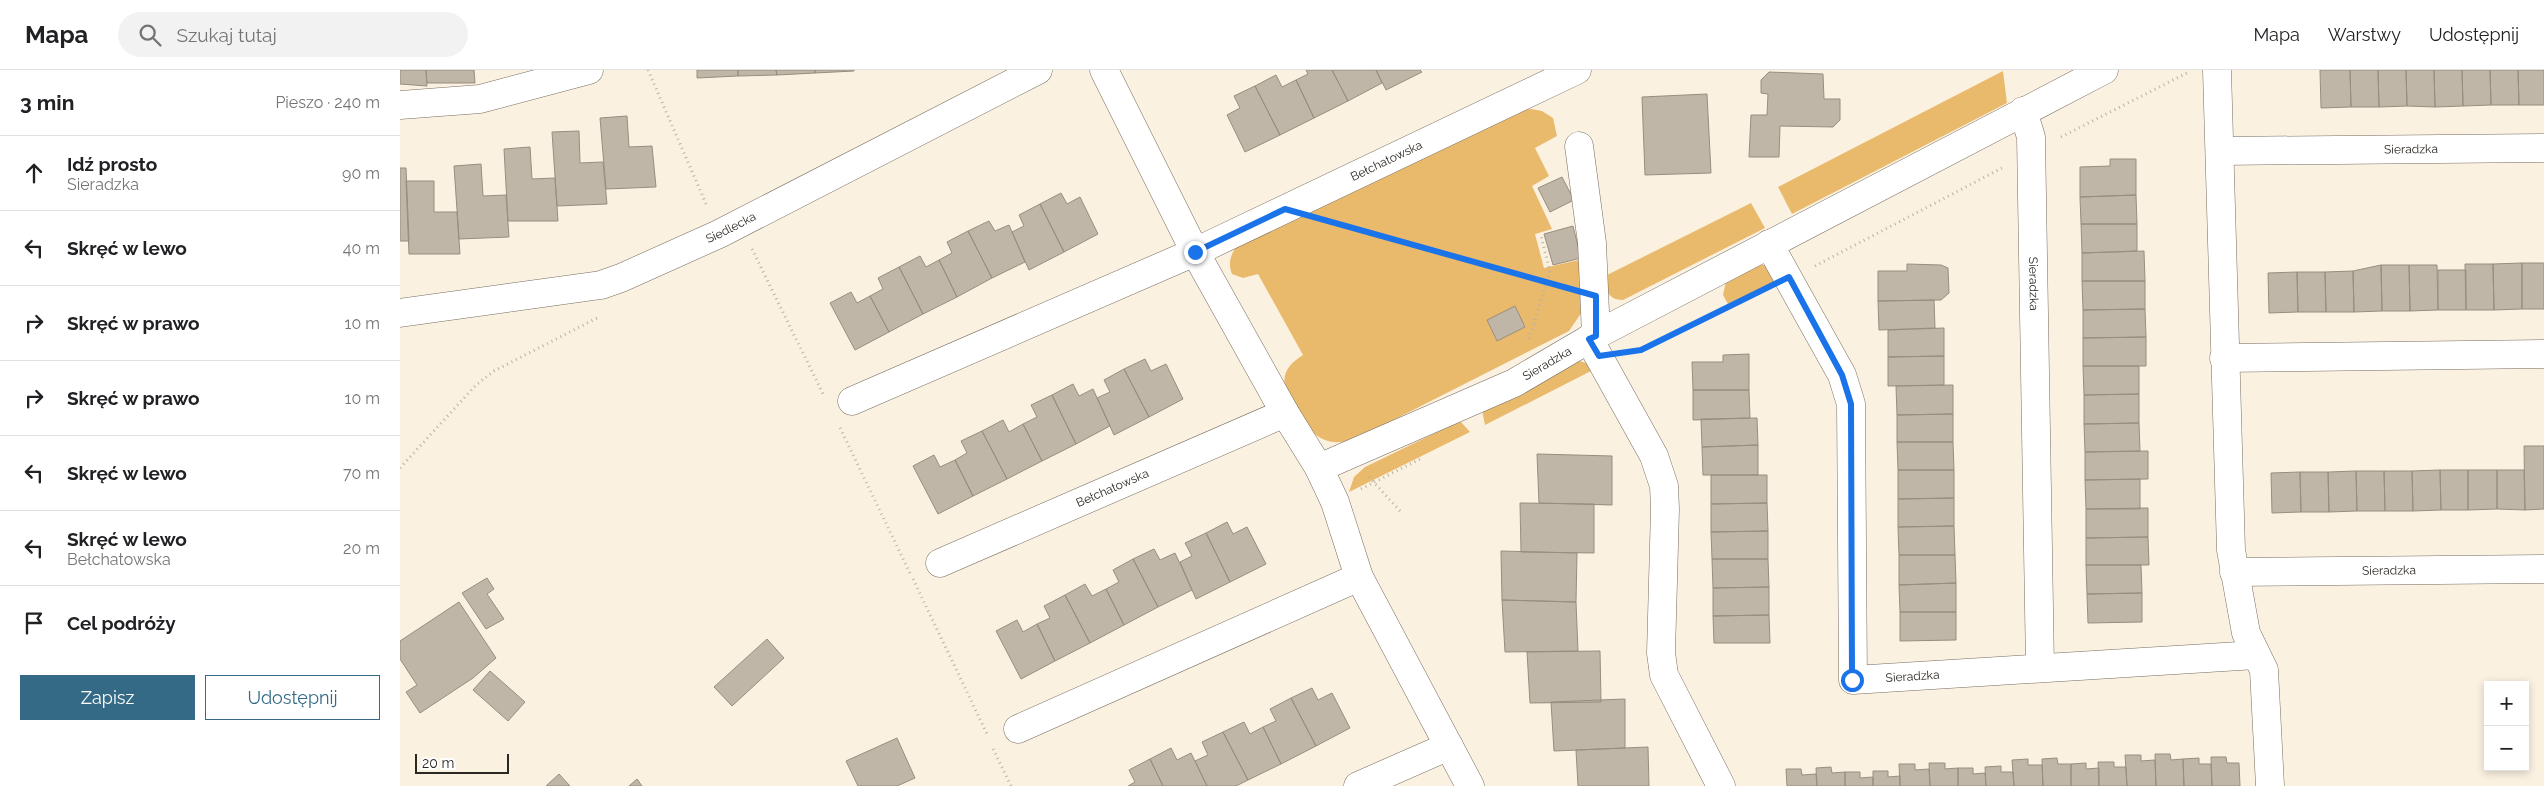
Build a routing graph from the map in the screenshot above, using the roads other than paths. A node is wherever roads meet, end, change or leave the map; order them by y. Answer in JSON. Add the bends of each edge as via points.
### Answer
{"nodes":[{"id":1,"x":589,"y":70,"type":"edge"},
{"id":2,"x":1038,"y":70,"type":"edge"},
{"id":3,"x":1104,"y":70,"type":"edge"},
{"id":4,"x":1577,"y":70,"type":"edge"},
{"id":5,"x":2104,"y":70,"type":"edge"},
{"id":6,"x":2217,"y":70,"type":"edge"},
{"id":7,"x":400,"y":105,"type":"edge"},
{"id":8,"x":2023,"y":111,"type":"junction"},
{"id":9,"x":1579,"y":146,"type":"dead end"},
{"id":10,"x":2544,"y":148,"type":"edge"},
{"id":11,"x":2220,"y":151,"type":"junction"},
{"id":12,"x":1769,"y":244,"type":"junction"},
{"id":13,"x":1195,"y":252,"type":"junction"},
{"id":14,"x":400,"y":313,"type":"edge"},
{"id":15,"x":1595,"y":344,"type":"junction"},
{"id":16,"x":2544,"y":354,"type":"edge"},
{"id":17,"x":2224,"y":358,"type":"junction"},
{"id":18,"x":844,"y":411,"type":"road end"},
{"id":19,"x":1285,"y":413,"type":"junction"},
{"id":20,"x":1319,"y":468,"type":"junction"},
{"id":21,"x":940,"y":563,"type":"dead end"},
{"id":22,"x":2544,"y":569,"type":"edge"},
{"id":23,"x":2234,"y":572,"type":"junction"},
{"id":24,"x":1359,"y":577,"type":"junction"},
{"id":25,"x":2256,"y":655,"type":"junction"},
{"id":26,"x":2040,"y":667,"type":"junction"},
{"id":27,"x":1018,"y":729,"type":"dead end"},
{"id":28,"x":1449,"y":746,"type":"junction"},
{"id":29,"x":1358,"y":786,"type":"edge"},
{"id":30,"x":1470,"y":786,"type":"edge"},
{"id":31,"x":1721,"y":786,"type":"edge"},
{"id":32,"x":2270,"y":786,"type":"edge"}],
"edges":[{"from":1,"to":7,"type":"street","via":[[480,99]]},
{"from":2,"to":14,"type":"street","name":"Siedlecka","via":[[719,234],[621,278],[601,285]]},
{"from":3,"to":13,"type":"street"},
{"from":4,"to":13,"type":"street","name":"Bełchatowska"},
{"from":5,"to":8,"type":"street","name":"Sieradzka"},
{"from":6,"to":11,"type":"street"},
{"from":8,"to":12,"type":"street","name":"Sieradzka"},
{"from":8,"to":26,"type":"street","name":"Sieradzka","via":[[2032,152]]},
{"from":9,"to":15,"type":"street","via":[[1592,244]]},
{"from":10,"to":11,"type":"street","name":"Sieradzka"},
{"from":11,"to":17,"type":"street"},
{"from":12,"to":15,"type":"street","name":"Sieradzka"},
{"from":12,"to":26,"type":"street","name":"Sieradzka","via":[[1842,375],[1851,404],[1852,680]]},
{"from":13,"to":18,"type":"street","name":"Bełchatowska"},
{"from":13,"to":19,"type":"street"},
{"from":15,"to":20,"type":"street","name":"Sieradzka"},
{"from":15,"to":31,"type":"street","via":[[1661,473],[1665,510],[1661,653],[1664,675]]},
{"from":16,"to":17,"type":"street"},
{"from":17,"to":23,"type":"street"},
{"from":19,"to":20,"type":"street"},
{"from":19,"to":21,"type":"street","name":"Bełchatowska"},
{"from":20,"to":24,"type":"street","via":[[1335,502]]},
{"from":22,"to":23,"type":"street","name":"Sieradzka"},
{"from":23,"to":25,"type":"street","via":[[2246,632]]},
{"from":24,"to":27,"type":"street"},
{"from":24,"to":28,"type":"street"},
{"from":25,"to":26,"type":"street","name":"Sieradzka"},
{"from":25,"to":32,"type":"street","via":[[2264,670]]},
{"from":28,"to":29,"type":"street"},
{"from":28,"to":30,"type":"street"}]}
